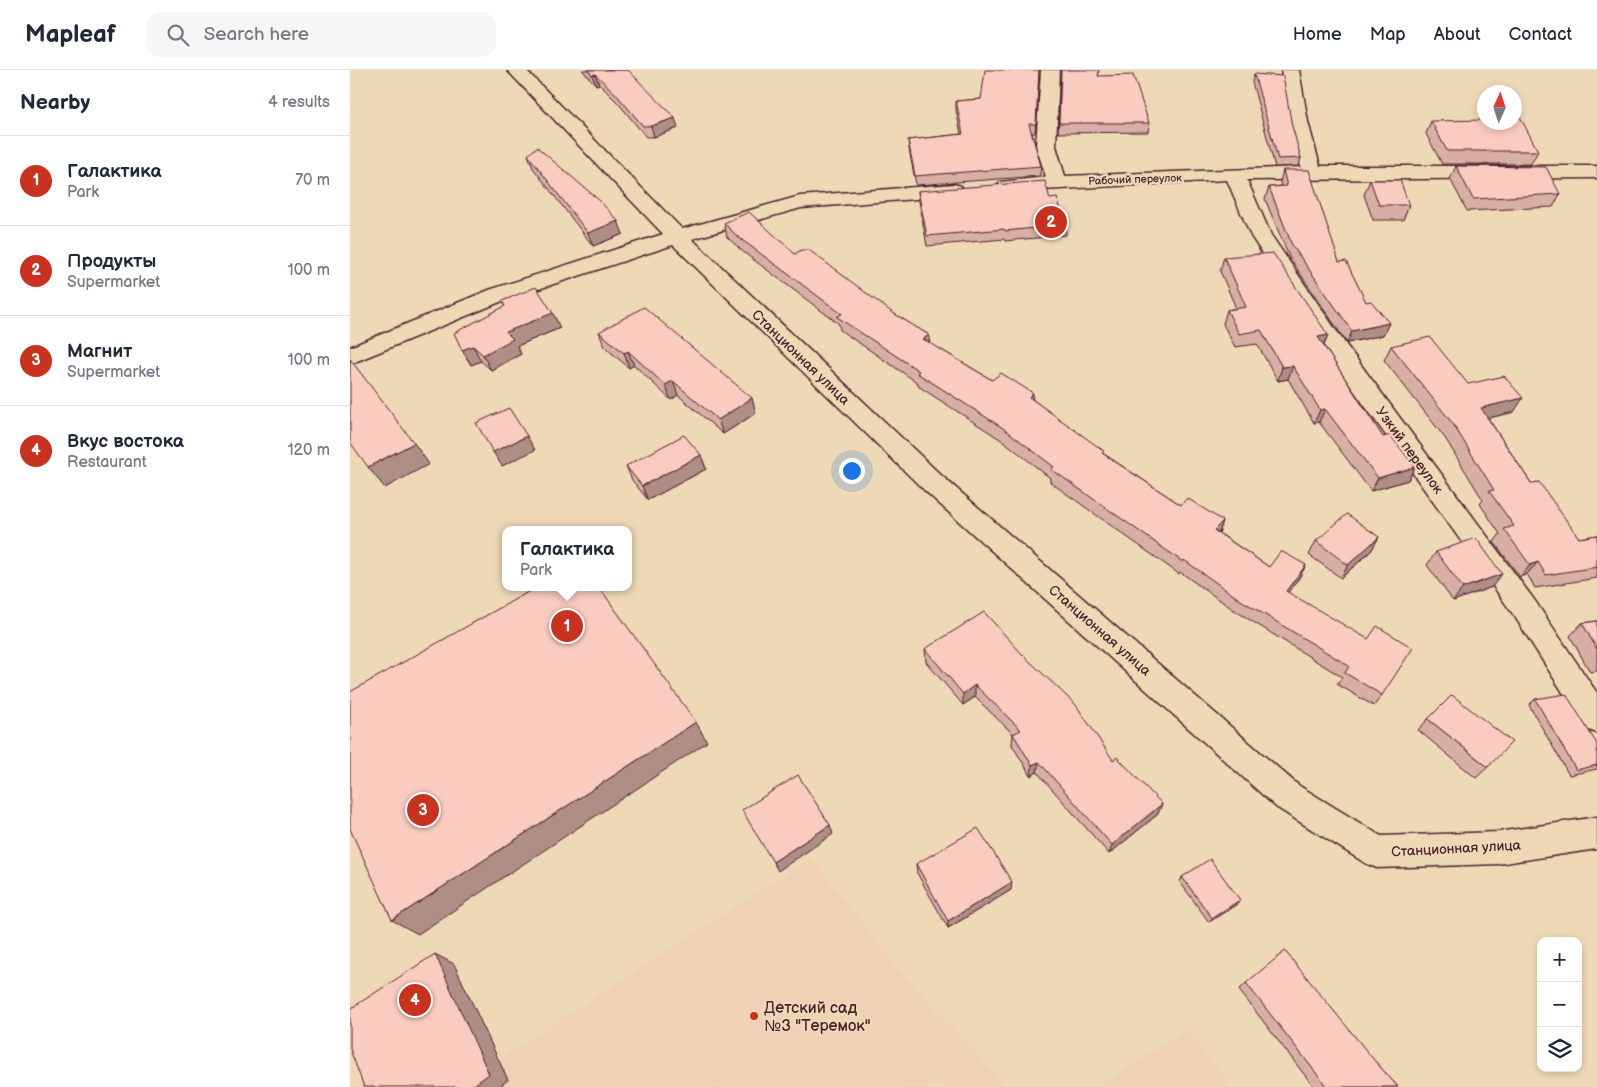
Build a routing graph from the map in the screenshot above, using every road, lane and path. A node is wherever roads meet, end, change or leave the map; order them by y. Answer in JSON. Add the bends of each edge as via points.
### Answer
{"nodes":[{"id":1,"x":516,"y":70,"type":"edge"},
{"id":2,"x":1050,"y":70,"type":"edge"},
{"id":3,"x":1290,"y":70,"type":"edge"},
{"id":4,"x":1597,"y":172,"type":"edge"},
{"id":5,"x":1313,"y":174,"type":"junction"},
{"id":6,"x":1234,"y":175,"type":"junction"},
{"id":7,"x":1057,"y":182,"type":"junction"},
{"id":8,"x":679,"y":236,"type":"junction"},
{"id":9,"x":350,"y":356,"type":"edge"},
{"id":10,"x":1597,"y":719,"type":"edge"},
{"id":11,"x":1597,"y":833,"type":"edge"}],
"edges":[{"from":1,"to":8,"type":"street","name":"Станционная улица"},
{"from":2,"to":7,"type":"street","via":[[1046,146]]},
{"from":3,"to":5,"type":"street","via":[[1301,142]]},
{"from":4,"to":5,"type":"street","name":"Рабочий переулок"},
{"from":5,"to":6,"type":"street","name":"Рабочий переулок"},
{"from":6,"to":7,"type":"street","name":"Рабочий переулок"},
{"from":6,"to":10,"type":"street","name":"Узкий переулок","via":[[1262,236],[1309,308],[1526,609]]},
{"from":7,"to":8,"type":"street","name":"Рабочий переулок","via":[[800,202]]},
{"from":8,"to":9,"type":"street","via":[[496,295]]},
{"from":8,"to":11,"type":"street","name":"Станционная улица","via":[[701,261],[933,483],[1287,796],[1376,852],[1498,848]]}]}
